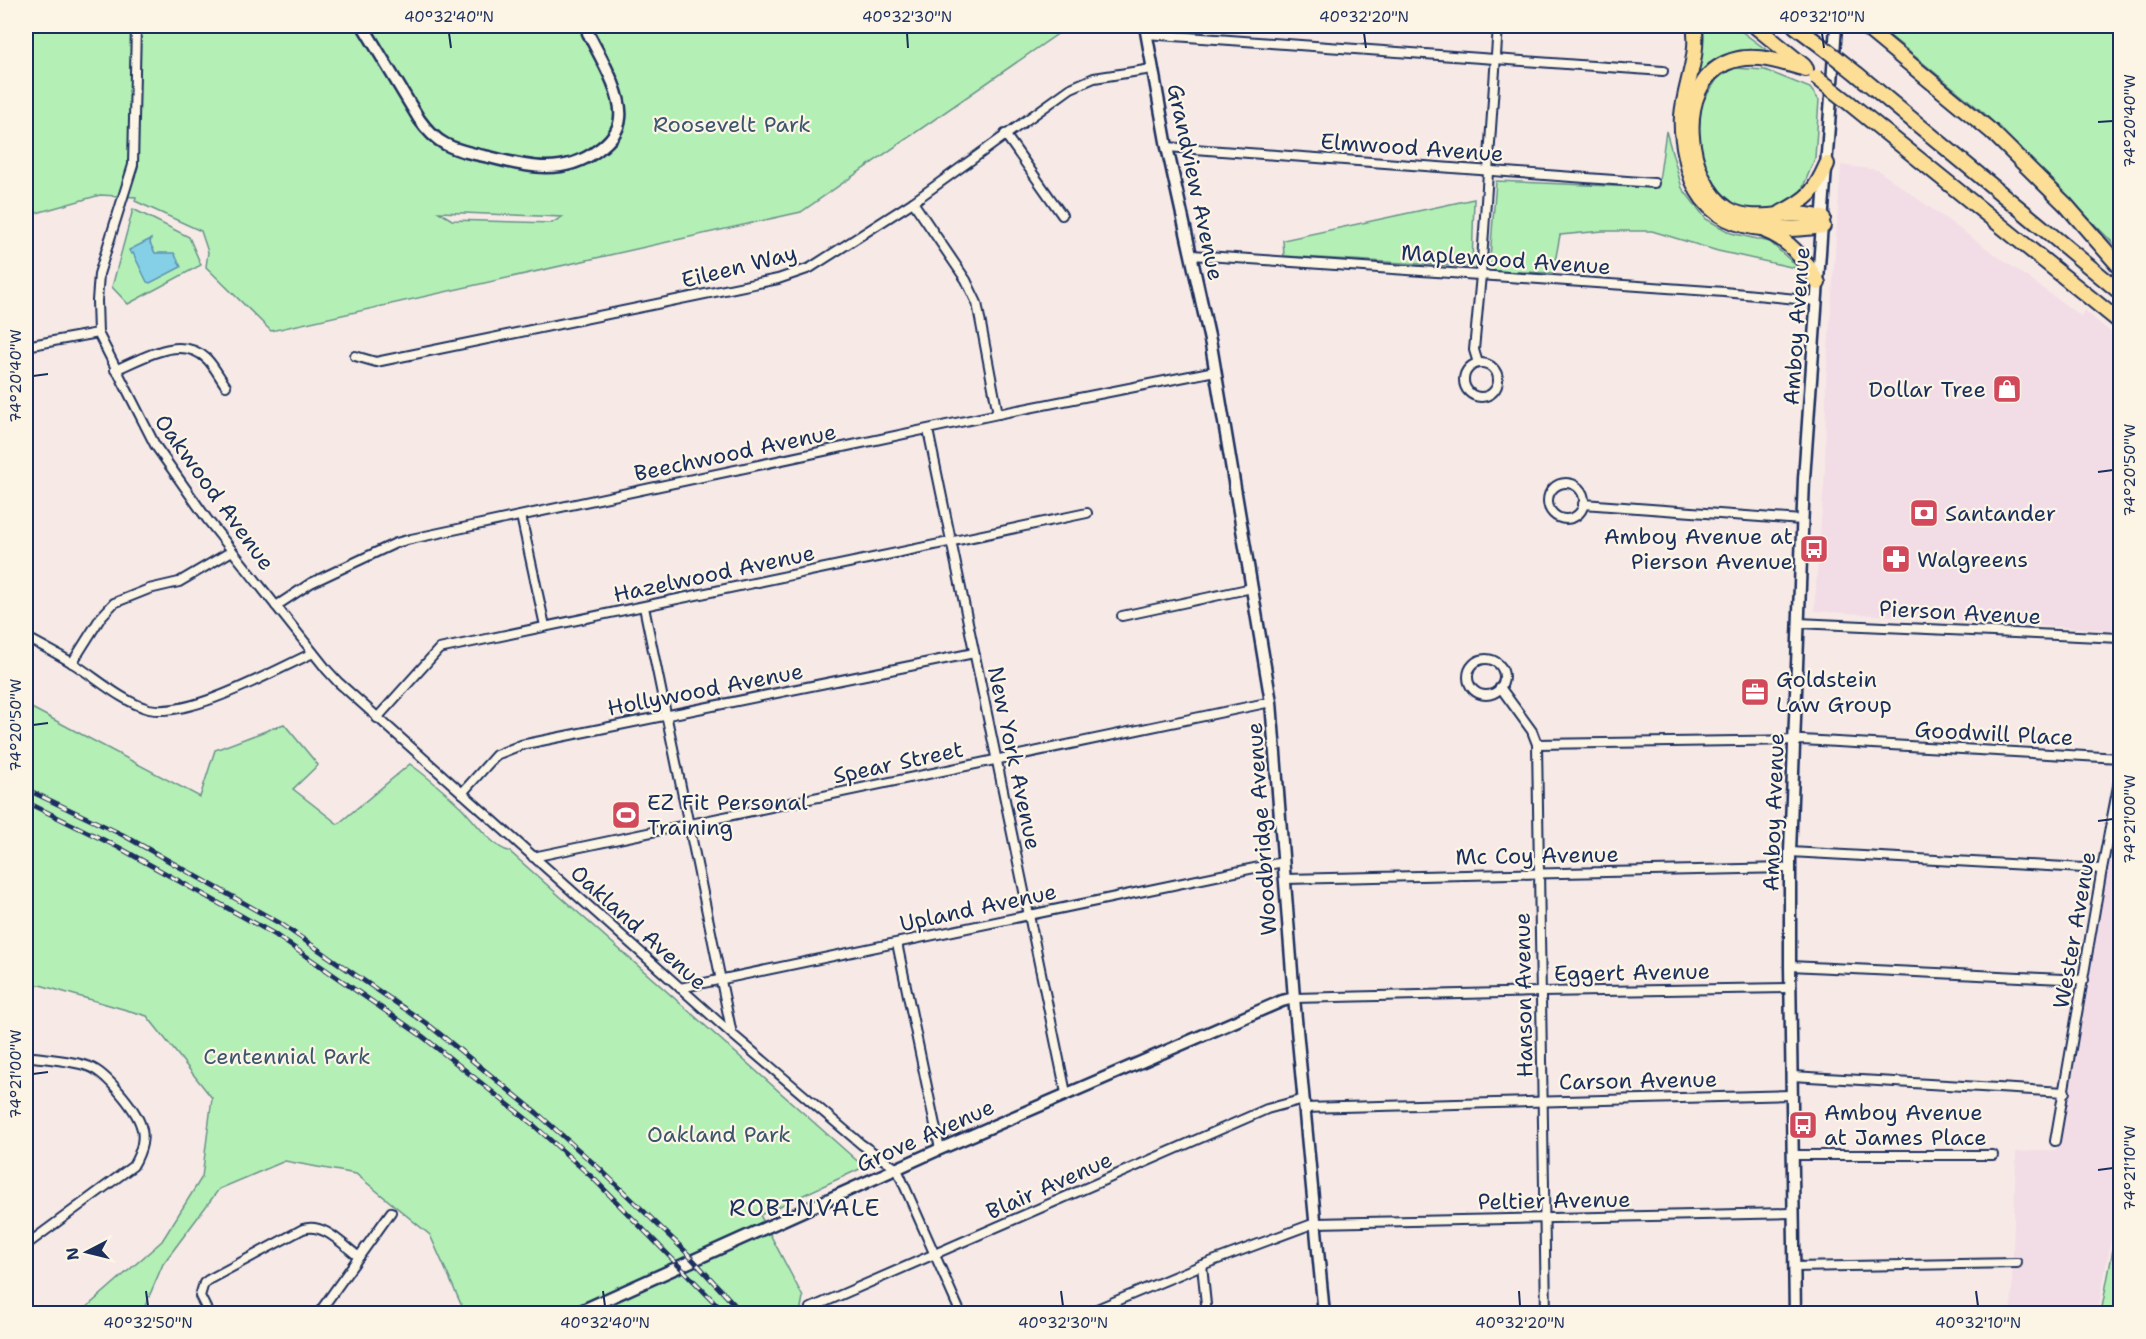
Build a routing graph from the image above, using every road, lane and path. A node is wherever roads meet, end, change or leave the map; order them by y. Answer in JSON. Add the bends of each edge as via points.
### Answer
{"nodes":[{"id":1,"x":136,"y":26,"type":"edge"},
{"id":2,"x":363,"y":26,"type":"edge"},
{"id":3,"x":1498,"y":26,"type":"edge"},
{"id":4,"x":1694,"y":26,"type":"edge"},
{"id":5,"x":1755,"y":26,"type":"edge"},
{"id":6,"x":1794,"y":26,"type":"edge"},
{"id":7,"x":1836,"y":26,"type":"edge"},
{"id":8,"x":1864,"y":26,"type":"edge"},
{"id":9,"x":1145,"y":30,"type":"edge"},
{"id":10,"x":588,"y":33,"type":"dead end"},
{"id":11,"x":1496,"y":58,"type":"junction"},
{"id":12,"x":1152,"y":69,"type":"junction"},
{"id":13,"x":1662,"y":71,"type":"dead end"},
{"id":14,"x":1811,"y":73,"type":"junction"},
{"id":15,"x":1005,"y":134,"type":"junction"},
{"id":16,"x":1167,"y":147,"type":"junction"},
{"id":17,"x":1827,"y":164,"type":"junction"},
{"id":18,"x":1488,"y":171,"type":"junction"},
{"id":19,"x":1654,"y":183,"type":"dead end"},
{"id":20,"x":913,"y":202,"type":"junction"},
{"id":21,"x":1062,"y":215,"type":"dead end"},
{"id":22,"x":1775,"y":216,"type":"junction"},
{"id":23,"x":1823,"y":222,"type":"junction"},
{"id":24,"x":1756,"y":227,"type":"junction"},
{"id":25,"x":1192,"y":255,"type":"junction"},
{"id":26,"x":2121,"y":267,"type":"edge"},
{"id":27,"x":1481,"y":275,"type":"junction"},
{"id":28,"x":1818,"y":283,"type":"junction"},
{"id":29,"x":2121,"y":292,"type":"edge"},
{"id":30,"x":1817,"y":301,"type":"junction"},
{"id":31,"x":2121,"y":322,"type":"edge"},
{"id":32,"x":98,"y":333,"type":"junction"},
{"id":33,"x":1211,"y":345,"type":"joint"},
{"id":34,"x":26,"y":346,"type":"edge"},
{"id":35,"x":355,"y":356,"type":"dead end"},
{"id":36,"x":1478,"y":363,"type":"junction"},
{"id":37,"x":115,"y":370,"type":"junction"},
{"id":38,"x":1215,"y":371,"type":"junction"},
{"id":39,"x":226,"y":386,"type":"dead end"},
{"id":40,"x":998,"y":414,"type":"junction"},
{"id":41,"x":928,"y":430,"type":"junction"},
{"id":42,"x":1583,"y":504,"type":"junction"},
{"id":43,"x":1087,"y":513,"type":"dead end"},
{"id":44,"x":521,"y":516,"type":"junction"},
{"id":45,"x":1802,"y":520,"type":"junction"},
{"id":46,"x":950,"y":542,"type":"junction"},
{"id":47,"x":232,"y":551,"type":"junction"},
{"id":48,"x":1252,"y":588,"type":"junction"},
{"id":49,"x":276,"y":606,"type":"junction"},
{"id":50,"x":644,"y":607,"type":"junction"},
{"id":51,"x":1122,"y":616,"type":"dead end"},
{"id":52,"x":1798,"y":623,"type":"junction"},
{"id":53,"x":544,"y":626,"type":"junction"},
{"id":54,"x":26,"y":637,"type":"edge"},
{"id":55,"x":2121,"y":638,"type":"edge"},
{"id":56,"x":313,"y":653,"type":"junction"},
{"id":57,"x":974,"y":653,"type":"junction"},
{"id":58,"x":72,"y":663,"type":"junction"},
{"id":59,"x":1500,"y":687,"type":"junction"},
{"id":60,"x":1271,"y":702,"type":"junction"},
{"id":61,"x":362,"y":705,"type":"joint"},
{"id":62,"x":667,"y":715,"type":"junction"},
{"id":63,"x":376,"y":718,"type":"junction"},
{"id":64,"x":1794,"y":740,"type":"junction"},
{"id":65,"x":1537,"y":744,"type":"junction"},
{"id":66,"x":2121,"y":758,"type":"edge"},
{"id":67,"x":996,"y":760,"type":"junction"},
{"id":68,"x":2121,"y":776,"type":"edge"},
{"id":69,"x":462,"y":793,"type":"junction"},
{"id":70,"x":689,"y":824,"type":"junction"},
{"id":71,"x":1790,"y":852,"type":"junction"},
{"id":72,"x":533,"y":857,"type":"junction"},
{"id":73,"x":1283,"y":862,"type":"junction"},
{"id":74,"x":1790,"y":868,"type":"junction"},
{"id":75,"x":2102,"y":869,"type":"junction"},
{"id":76,"x":1539,"y":873,"type":"junction"},
{"id":77,"x":1285,"y":879,"type":"junction"},
{"id":78,"x":1029,"y":915,"type":"junction"},
{"id":79,"x":897,"y":943,"type":"junction"},
{"id":80,"x":1790,"y":966,"type":"junction"},
{"id":81,"x":721,"y":979,"type":"junction"},
{"id":82,"x":2084,"y":980,"type":"junction"},
{"id":83,"x":680,"y":988,"type":"junction"},
{"id":84,"x":1791,"y":988,"type":"junction"},
{"id":85,"x":1541,"y":992,"type":"junction"},
{"id":86,"x":1294,"y":998,"type":"junction"},
{"id":87,"x":732,"y":1034,"type":"junction"},
{"id":88,"x":26,"y":1056,"type":"edge"},
{"id":89,"x":1792,"y":1076,"type":"junction"},
{"id":90,"x":2065,"y":1092,"type":"junction"},
{"id":91,"x":1066,"y":1093,"type":"junction"},
{"id":92,"x":1792,"y":1095,"type":"junction"},
{"id":93,"x":1543,"y":1101,"type":"junction"},
{"id":94,"x":1304,"y":1104,"type":"junction"},
{"id":95,"x":2055,"y":1142,"type":"dead end"},
{"id":96,"x":940,"y":1149,"type":"junction"},
{"id":97,"x":1793,"y":1155,"type":"junction"},
{"id":98,"x":1994,"y":1155,"type":"dead end"},
{"id":99,"x":897,"y":1169,"type":"junction"},
{"id":100,"x":391,"y":1212,"type":"dead end"},
{"id":101,"x":1793,"y":1213,"type":"junction"},
{"id":102,"x":1545,"y":1219,"type":"junction"},
{"id":103,"x":1315,"y":1223,"type":"junction"},
{"id":104,"x":26,"y":1245,"type":"edge"},
{"id":105,"x":936,"y":1254,"type":"junction"},
{"id":106,"x":359,"y":1257,"type":"junction"},
{"id":107,"x":2016,"y":1263,"type":"dead end"},
{"id":108,"x":1202,"y":1265,"type":"junction"},
{"id":109,"x":1794,"y":1267,"type":"junction"},
{"id":110,"x":811,"y":1308,"type":"dead end"},
{"id":111,"x":1094,"y":1312,"type":"edge"},
{"id":112,"x":209,"y":1314,"type":"edge"},
{"id":113,"x":318,"y":1314,"type":"edge"},
{"id":114,"x":574,"y":1314,"type":"edge"},
{"id":115,"x":961,"y":1314,"type":"edge"},
{"id":116,"x":1085,"y":1314,"type":"edge"},
{"id":117,"x":1207,"y":1314,"type":"edge"},
{"id":118,"x":1324,"y":1314,"type":"edge"},
{"id":119,"x":1546,"y":1314,"type":"edge"},
{"id":120,"x":1795,"y":1314,"type":"edge"}],
"edges":[{"from":1,"to":32,"type":"street","name":"Oakwood Avenue","via":[[133,165],[99,274]]},
{"from":2,"to":10,"type":"street","via":[[430,133],[461,151],[536,167],[568,166],[582,160],[607,143],[619,126],[620,105]]},
{"from":3,"to":11,"type":"street"},
{"from":4,"to":24,"type":"highway","via":[[1694,53],[1682,119],[1688,170],[1696,192],[1708,207],[1725,220]]},
{"from":5,"to":14,"type":"highway"},
{"from":6,"to":29,"type":"highway","bridge":true},
{"from":7,"to":17,"type":"street","name":"Amboy Avenue"},
{"from":8,"to":26,"type":"highway","via":[[1990,131],[2066,205]]},
{"from":9,"to":11,"type":"street"},
{"from":9,"to":12,"type":"street","name":"Grandview Avenue"},
{"from":11,"to":13,"type":"street"},
{"from":11,"to":18,"type":"street"},
{"from":12,"to":15,"type":"street","name":"Eileen Way","via":[[1094,78],[1071,88]]},
{"from":12,"to":16,"type":"street","name":"Grandview Avenue"},
{"from":14,"to":22,"type":"highway","via":[[1770,59],[1747,57],[1725,63],[1710,74],[1697,94],[1691,120],[1700,175],[1716,199],[1730,210],[1750,216]]},
{"from":14,"to":31,"type":"highway","bridge":true},
{"from":15,"to":20,"type":"street","name":"Eileen Way"},
{"from":15,"to":21,"type":"street"},
{"from":16,"to":18,"type":"street","name":"Elmwood Avenue"},
{"from":16,"to":25,"type":"street","name":"Grandview Avenue"},
{"from":17,"to":22,"type":"highway","via":[[1816,188],[1803,201]]},
{"from":17,"to":23,"type":"street","name":"Amboy Avenue"},
{"from":18,"to":19,"type":"street","name":"Elmwood Avenue"},
{"from":18,"to":27,"type":"street"},
{"from":20,"to":35,"type":"street","name":"Eileen Way","via":[[810,268],[778,279],[376,362]]},
{"from":20,"to":40,"type":"street","via":[[966,280],[977,303]]},
{"from":22,"to":23,"type":"highway","via":[[1799,214]]},
{"from":23,"to":24,"type":"highway","via":[[1792,229]]},
{"from":23,"to":28,"type":"street","name":"Amboy Avenue"},
{"from":24,"to":28,"type":"highway","via":[[1779,236],[1809,267]]},
{"from":25,"to":27,"type":"street","name":"Maplewood Avenue"},
{"from":25,"to":33,"type":"street","name":"Grandview Avenue"},
{"from":27,"to":30,"type":"street","name":"Maplewood Avenue"},
{"from":27,"to":36,"type":"street","via":[[1474,350]]},
{"from":28,"to":30,"type":"street","name":"Amboy Avenue"},
{"from":30,"to":45,"type":"street","name":"Amboy Avenue"},
{"from":32,"to":34,"type":"street"},
{"from":32,"to":37,"type":"street","name":"Oakwood Avenue"},
{"from":33,"to":38,"type":"street","name":"Woodbridge Avenue"},
{"from":36,"to":36,"type":"street","via":[[1467,372],[1466,385],[1475,395],[1485,396],[1494,391],[1498,378],[1491,366]]},
{"from":37,"to":39,"type":"street","via":[[179,346],[208,360]]},
{"from":37,"to":47,"type":"street","name":"Oakwood Avenue","via":[[155,446]]},
{"from":38,"to":40,"type":"street","name":"Beechwood Avenue"},
{"from":38,"to":48,"type":"street","name":"Woodbridge Avenue"},
{"from":40,"to":41,"type":"street","name":"Beechwood Avenue"},
{"from":41,"to":44,"type":"street","name":"Beechwood Avenue"},
{"from":41,"to":46,"type":"street","name":"New York Avenue"},
{"from":42,"to":42,"type":"street","via":[[1581,492],[1570,484],[1556,487],[1548,500],[1551,510],[1563,519],[1577,516]]},
{"from":42,"to":45,"type":"street"},
{"from":43,"to":46,"type":"street","name":"Hazelwood Avenue"},
{"from":44,"to":49,"type":"street","name":"Beechwood Avenue","via":[[396,543],[311,583]]},
{"from":44,"to":53,"type":"street"},
{"from":45,"to":52,"type":"street","name":"Amboy Avenue"},
{"from":46,"to":50,"type":"street","name":"Hazelwood Avenue"},
{"from":46,"to":57,"type":"street","name":"New York Avenue"},
{"from":47,"to":49,"type":"street","name":"Oakwood Avenue"},
{"from":47,"to":58,"type":"street","via":[[179,582],[114,603]]},
{"from":48,"to":51,"type":"street"},
{"from":48,"to":60,"type":"street","name":"Woodbridge Avenue"},
{"from":49,"to":56,"type":"street","name":"Oakwood Avenue"},
{"from":50,"to":53,"type":"street","name":"Hazelwood Avenue"},
{"from":50,"to":62,"type":"street"},
{"from":52,"to":55,"type":"street","name":"Pierson Avenue"},
{"from":52,"to":64,"type":"street","name":"Amboy Avenue"},
{"from":53,"to":63,"type":"street","name":"Hazelwood Avenue","via":[[439,649]]},
{"from":54,"to":58,"type":"street"},
{"from":56,"to":58,"type":"street","via":[[220,696],[162,710],[132,702]]},
{"from":56,"to":61,"type":"street","name":"Oakwood Avenue"},
{"from":57,"to":62,"type":"street","name":"Hollywood Avenue"},
{"from":57,"to":67,"type":"street","name":"New York Avenue"},
{"from":59,"to":59,"type":"street","name":"Hanson Avenue","via":[[1504,676],[1495,661],[1484,658],[1469,668],[1468,680],[1479,694],[1491,694]]},
{"from":59,"to":65,"type":"street","name":"Hanson Avenue"},
{"from":60,"to":67,"type":"street","name":"Spear Street"},
{"from":60,"to":73,"type":"street","name":"Woodbridge Avenue"},
{"from":61,"to":63,"type":"street","name":"Oakland Avenue"},
{"from":62,"to":69,"type":"street","name":"Hollywood Avenue","via":[[508,749],[486,764]]},
{"from":62,"to":70,"type":"street"},
{"from":63,"to":69,"type":"street","name":"Oakland Avenue"},
{"from":64,"to":65,"type":"street","name":"Goodwill Place"},
{"from":64,"to":66,"type":"street","name":"Goodwill Place"},
{"from":64,"to":71,"type":"street","name":"Amboy Avenue"},
{"from":65,"to":76,"type":"street","name":"Hanson Avenue"},
{"from":67,"to":70,"type":"street","name":"Spear Street"},
{"from":67,"to":78,"type":"street","name":"New York Avenue"},
{"from":68,"to":75,"type":"street","name":"Wester Avenue"},
{"from":69,"to":72,"type":"street","name":"Oakland Avenue"},
{"from":70,"to":72,"type":"street","name":"Spear Street"},
{"from":70,"to":81,"type":"street"},
{"from":71,"to":74,"type":"street","name":"Amboy Avenue"},
{"from":71,"to":75,"type":"street"},
{"from":72,"to":83,"type":"street","name":"Oakland Avenue"},
{"from":73,"to":77,"type":"street","name":"Woodbridge Avenue"},
{"from":73,"to":78,"type":"street","name":"Upland Avenue"},
{"from":74,"to":76,"type":"street","name":"Mc Coy Avenue"},
{"from":74,"to":80,"type":"street","name":"Amboy Avenue"},
{"from":75,"to":82,"type":"street","name":"Wester Avenue"},
{"from":76,"to":77,"type":"street","name":"Mc Coy Avenue"},
{"from":76,"to":85,"type":"street","name":"Hanson Avenue"},
{"from":77,"to":86,"type":"street","name":"Woodbridge Avenue"},
{"from":78,"to":79,"type":"street","name":"Upland Avenue"},
{"from":78,"to":91,"type":"street","name":"New York Avenue"},
{"from":79,"to":81,"type":"street","name":"Upland Avenue"},
{"from":79,"to":96,"type":"street"},
{"from":80,"to":82,"type":"street"},
{"from":80,"to":84,"type":"street","name":"Amboy Avenue"},
{"from":81,"to":83,"type":"street","name":"Upland Avenue"},
{"from":81,"to":87,"type":"street"},
{"from":82,"to":90,"type":"street","name":"Wester Avenue"},
{"from":83,"to":87,"type":"street","name":"Oakland Avenue"},
{"from":84,"to":85,"type":"street","name":"Eggert Avenue"},
{"from":84,"to":89,"type":"street","name":"Amboy Avenue"},
{"from":85,"to":86,"type":"street","name":"Eggert Avenue"},
{"from":85,"to":93,"type":"street","name":"Hanson Avenue"},
{"from":86,"to":91,"type":"street","name":"Grove Avenue"},
{"from":86,"to":94,"type":"street","name":"Woodbridge Avenue"},
{"from":87,"to":99,"type":"street","name":"Oakland Avenue","via":[[861,1144]]},
{"from":88,"to":104,"type":"street","via":[[88,1066],[102,1074],[134,1113],[143,1140],[133,1166]]},
{"from":89,"to":90,"type":"street"},
{"from":89,"to":92,"type":"street","name":"Amboy Avenue"},
{"from":90,"to":95,"type":"street","name":"Wester Avenue"},
{"from":91,"to":96,"type":"street","name":"Grove Avenue"},
{"from":92,"to":93,"type":"street","name":"Carson Avenue"},
{"from":92,"to":97,"type":"street","name":"Amboy Avenue"},
{"from":93,"to":94,"type":"street","name":"Carson Avenue"},
{"from":93,"to":102,"type":"street","name":"Hanson Avenue"},
{"from":94,"to":103,"type":"street","name":"Woodbridge Avenue"},
{"from":94,"to":105,"type":"street","name":"Blair Avenue","via":[[1267,1109]]},
{"from":96,"to":99,"type":"street","name":"Grove Avenue"},
{"from":97,"to":98,"type":"street"},
{"from":97,"to":101,"type":"street","name":"Amboy Avenue"},
{"from":99,"to":105,"type":"street"},
{"from":99,"to":114,"type":"street","name":"Grove Avenue"},
{"from":100,"to":106,"type":"street"},
{"from":101,"to":102,"type":"street","name":"Peltier Avenue"},
{"from":101,"to":109,"type":"street","name":"Amboy Avenue"},
{"from":102,"to":103,"type":"street","name":"Peltier Avenue"},
{"from":102,"to":119,"type":"street","name":"Hanson Avenue"},
{"from":103,"to":108,"type":"street","name":"Peltier Avenue"},
{"from":103,"to":118,"type":"street","name":"Woodbridge Avenue"},
{"from":105,"to":110,"type":"street","name":"Blair Avenue"},
{"from":105,"to":115,"type":"street"},
{"from":106,"to":112,"type":"street","via":[[323,1230],[303,1229],[208,1280],[200,1296]]},
{"from":106,"to":113,"type":"street"},
{"from":107,"to":109,"type":"street"},
{"from":108,"to":111,"type":"street","name":"Peltier Avenue"},
{"from":108,"to":117,"type":"street"},
{"from":109,"to":120,"type":"street","name":"Amboy Avenue"},
{"from":111,"to":116,"type":"street","name":"Peltier Avenue"}]}
